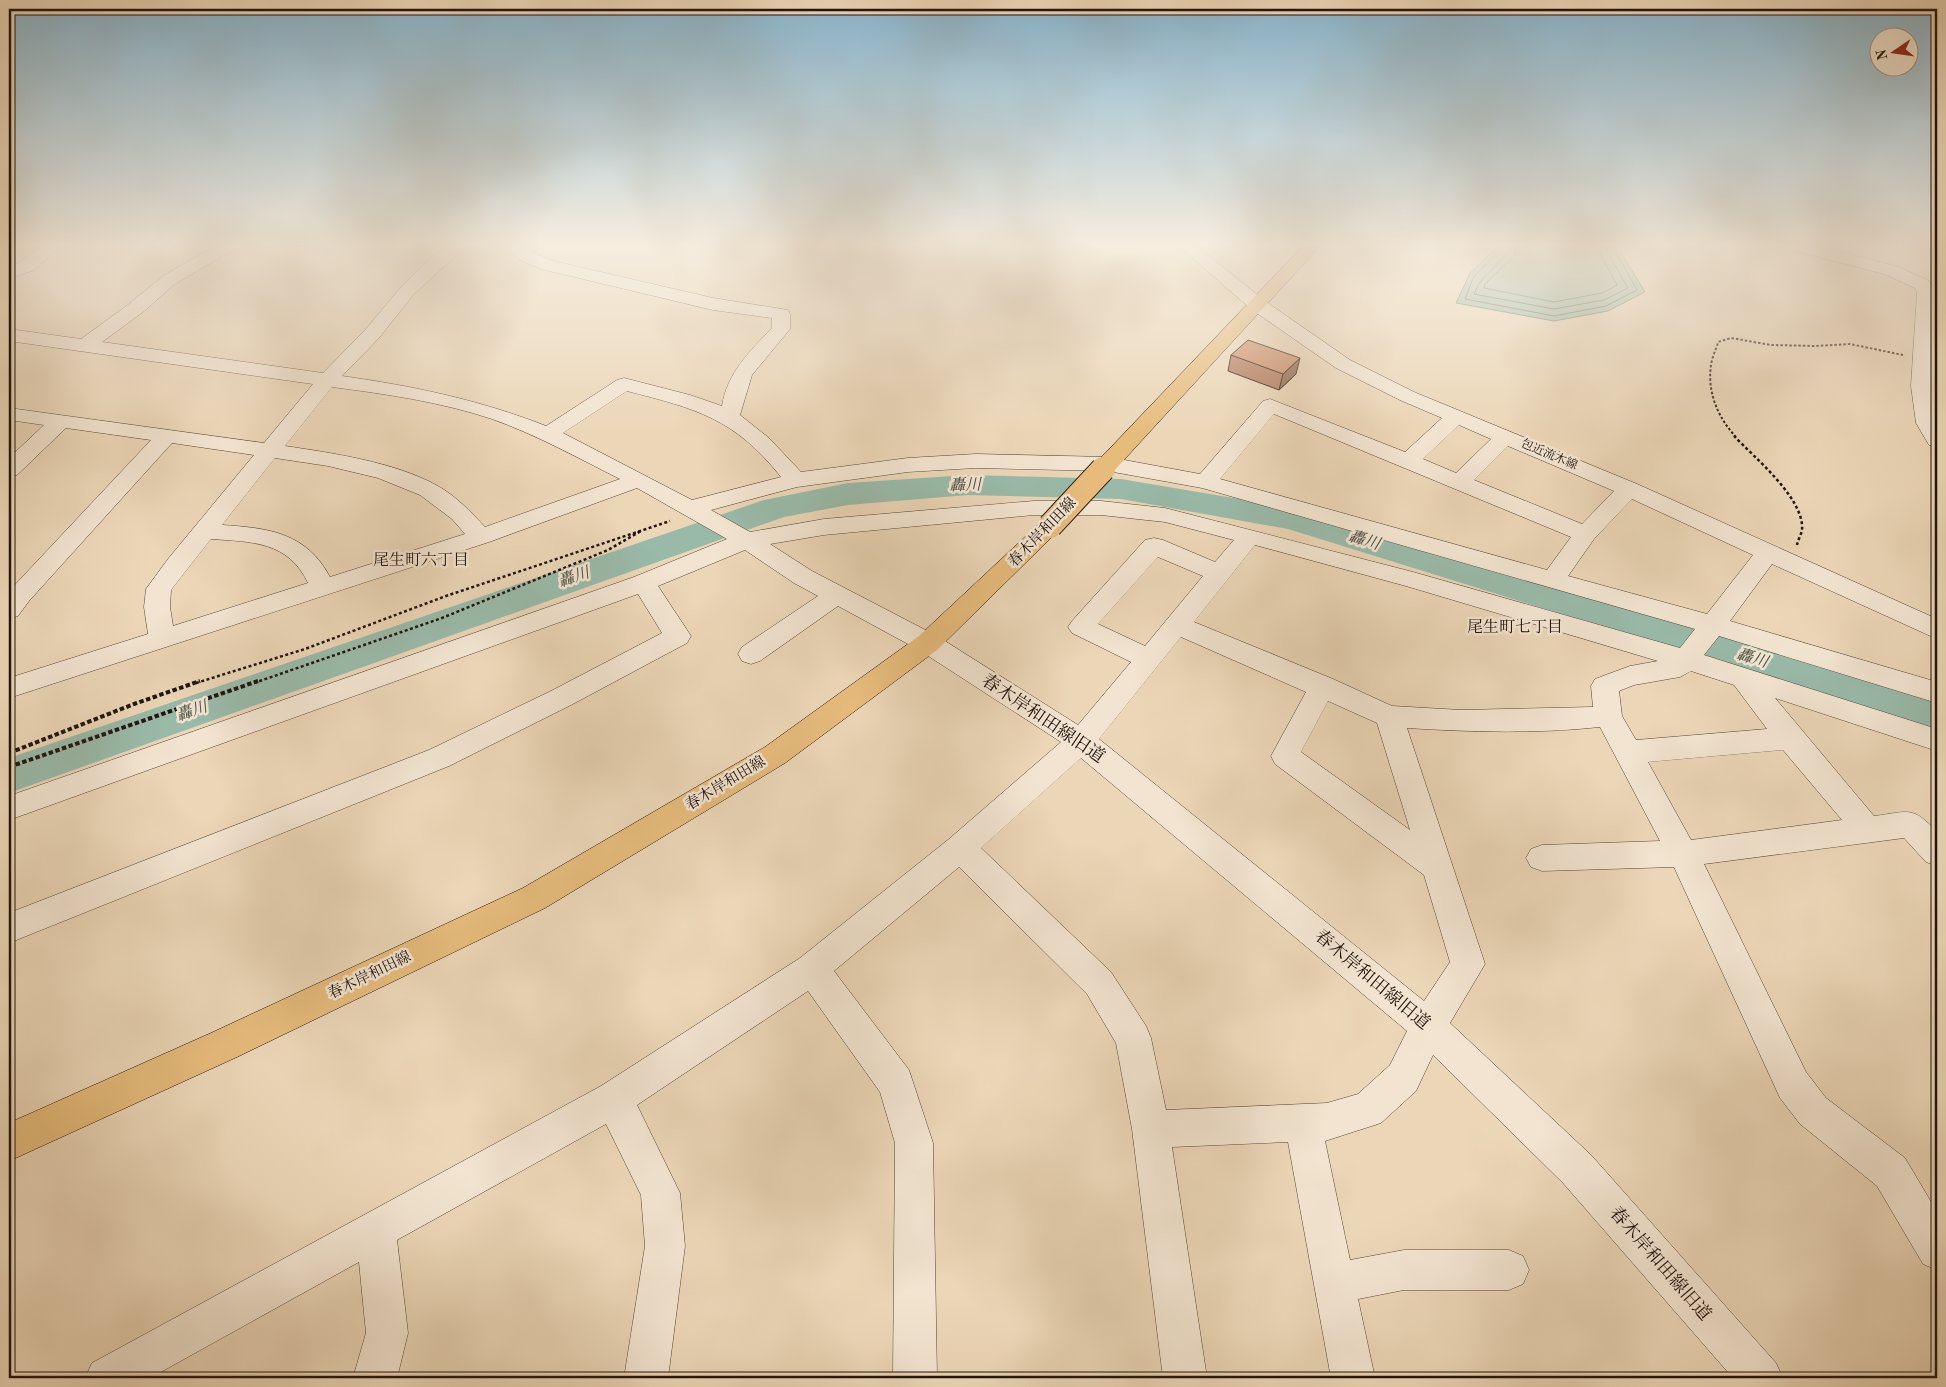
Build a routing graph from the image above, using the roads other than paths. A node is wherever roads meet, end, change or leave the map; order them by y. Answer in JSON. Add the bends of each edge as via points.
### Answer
{"nodes":[{"id":1,"x":136,"y":308,"type":"edge"},
{"id":2,"x":393,"y":308,"type":"edge"},
{"id":3,"x":738,"y":308,"type":"edge"},
{"id":4,"x":1255,"y":308,"type":"edge"},
{"id":5,"x":1262,"y":308,"type":"edge"},
{"id":6,"x":1926,"y":308,"type":"edge"},
{"id":7,"x":17,"y":336,"type":"edge"},
{"id":8,"x":84,"y":346,"type":"junction"},
{"id":9,"x":9,"y":350,"type":"edge"},
{"id":10,"x":1927,"y":357,"type":"edge"},
{"id":11,"x":327,"y":380,"type":"junction"},
{"id":12,"x":9,"y":414,"type":"edge"},
{"id":13,"x":726,"y":416,"type":"junction"},
{"id":14,"x":1456,"y":417,"type":"junction"},
{"id":15,"x":61,"y":421,"type":"junction"},
{"id":16,"x":548,"y":434,"type":"junction"},
{"id":17,"x":167,"y":436,"type":"junction"},
{"id":18,"x":1505,"y":437,"type":"junction"},
{"id":19,"x":1937,"y":440,"type":"edge"},
{"id":20,"x":269,"y":450,"type":"junction"},
{"id":21,"x":1409,"y":460,"type":"junction"},
{"id":22,"x":1106,"y":467,"type":"junction"},
{"id":23,"x":9,"y":470,"type":"edge"},
{"id":24,"x":638,"y":480,"type":"junction"},
{"id":25,"x":794,"y":480,"type":"junction"},
{"id":26,"x":1205,"y":482,"type":"junction"},
{"id":27,"x":1459,"y":482,"type":"junction"},
{"id":28,"x":1629,"y":489,"type":"junction"},
{"id":29,"x":700,"y":514,"type":"junction"},
{"id":30,"x":204,"y":531,"type":"junction"},
{"id":31,"x":1586,"y":534,"type":"junction"},
{"id":32,"x":1250,"y":536,"type":"junction"},
{"id":33,"x":481,"y":537,"type":"junction"},
{"id":34,"x":744,"y":538,"type":"junction"},
{"id":35,"x":1778,"y":556,"type":"junction"},
{"id":36,"x":1219,"y":573,"type":"junction"},
{"id":37,"x":1552,"y":580,"type":"junction"},
{"id":38,"x":643,"y":583,"type":"junction"},
{"id":39,"x":323,"y":588,"type":"junction"},
{"id":40,"x":837,"y":595,"type":"junction"},
{"id":41,"x":9,"y":610,"type":"edge"},
{"id":42,"x":1177,"y":625,"type":"junction"},
{"id":43,"x":1714,"y":625,"type":"junction"},
{"id":44,"x":1937,"y":630,"type":"edge"},
{"id":45,"x":162,"y":639,"type":"junction"},
{"id":46,"x":928,"y":643,"type":"junction"},
{"id":47,"x":751,"y":654,"type":"dead end"},
{"id":48,"x":1149,"y":659,"type":"junction"},
{"id":49,"x":1687,"y":660,"type":"junction"},
{"id":50,"x":1743,"y":677,"type":"junction"},
{"id":51,"x":1323,"y":686,"type":"junction"},
{"id":52,"x":9,"y":688,"type":"edge"},
{"id":53,"x":1937,"y":693,"type":"edge"},
{"id":54,"x":1389,"y":716,"type":"junction"},
{"id":55,"x":1608,"y":716,"type":"junction"},
{"id":56,"x":1790,"y":738,"type":"junction"},
{"id":57,"x":1937,"y":740,"type":"edge"},
{"id":58,"x":1081,"y":741,"type":"junction"},
{"id":59,"x":1628,"y":752,"type":"junction"},
{"id":60,"x":9,"y":808,"type":"edge"},
{"id":61,"x":1867,"y":829,"type":"junction"},
{"id":62,"x":960,"y":848,"type":"junction"},
{"id":63,"x":1683,"y":854,"type":"junction"},
{"id":64,"x":1937,"y":854,"type":"edge"},
{"id":65,"x":1542,"y":858,"type":"dead end"},
{"id":66,"x":1436,"y":866,"type":"junction"},
{"id":67,"x":9,"y":928,"type":"edge"},
{"id":68,"x":812,"y":969,"type":"junction"},
{"id":69,"x":1428,"y":1026,"type":"junction"},
{"id":70,"x":614,"y":1099,"type":"junction"},
{"id":71,"x":1303,"y":1123,"type":"junction"},
{"id":72,"x":1151,"y":1129,"type":"junction"},
{"id":73,"x":9,"y":1142,"type":"edge"},
{"id":74,"x":376,"y":1231,"type":"junction"},
{"id":75,"x":1937,"y":1250,"type":"edge"},
{"id":76,"x":1509,"y":1270,"type":"dead end"},
{"id":77,"x":1335,"y":1283,"type":"junction"},
{"id":78,"x":107,"y":1378,"type":"edge"},
{"id":79,"x":375,"y":1378,"type":"edge"},
{"id":80,"x":646,"y":1378,"type":"edge"},
{"id":81,"x":914,"y":1378,"type":"edge"},
{"id":82,"x":1185,"y":1378,"type":"edge"},
{"id":83,"x":1353,"y":1378,"type":"edge"},
{"id":84,"x":1761,"y":1378,"type":"edge"}],
"edges":[{"from":1,"to":8,"type":"street"},
{"from":2,"to":11,"type":"street"},
{"from":3,"to":13,"type":"street","via":[[781,314],[780,329],[739,378],[732,411]]},
{"from":4,"to":22,"type":"main road","name":"春木岸和田線"},
{"from":5,"to":14,"type":"street","name":"包近流木線","via":[[1343,364]]},
{"from":6,"to":10,"type":"street"},
{"from":7,"to":8,"type":"street","name":"春木岸和田線旧道"},
{"from":7,"to":9,"type":"street"},
{"from":8,"to":11,"type":"street","name":"春木岸和田線旧道"},
{"from":10,"to":19,"type":"street","via":[[1921,386],[1927,424]]},
{"from":11,"to":16,"type":"street","name":"春木岸和田線旧道","via":[[447,400],[500,415]]},
{"from":11,"to":20,"type":"street"},
{"from":12,"to":15,"type":"street"},
{"from":13,"to":16,"type":"street","via":[[624,384]]},
{"from":13,"to":25,"type":"street","via":[[778,458]]},
{"from":14,"to":18,"type":"street","name":"包近流木線"},
{"from":14,"to":21,"type":"street"},
{"from":15,"to":17,"type":"street"},
{"from":15,"to":23,"type":"street"},
{"from":16,"to":24,"type":"street","name":"春木岸和田線旧道"},
{"from":17,"to":20,"type":"street"},
{"from":17,"to":41,"type":"street"},
{"from":18,"to":27,"type":"street"},
{"from":18,"to":28,"type":"street","name":"包近流木線"},
{"from":20,"to":30,"type":"street"},
{"from":20,"to":33,"type":"street","via":[[328,459],[386,473],[428,490],[460,514]]},
{"from":21,"to":26,"type":"street","via":[[1270,405]]},
{"from":21,"to":27,"type":"street"},
{"from":22,"to":25,"type":"street","via":[[976,461],[908,465]]},
{"from":22,"to":26,"type":"street"},
{"from":22,"to":46,"type":"main road","name":"春木岸和田線","bridge":true,"via":[[1006,571]]},
{"from":24,"to":29,"type":"street","name":"春木岸和田線旧道"},
{"from":24,"to":33,"type":"street"},
{"from":25,"to":29,"type":"street","via":[[741,496]]},
{"from":26,"to":37,"type":"street"},
{"from":27,"to":31,"type":"street"},
{"from":28,"to":31,"type":"street"},
{"from":28,"to":35,"type":"street","name":"包近流木線"},
{"from":29,"to":34,"type":"street","name":"春木岸和田線旧道"},
{"from":30,"to":39,"type":"street","via":[[250,534],[281,542],[307,560]]},
{"from":30,"to":45,"type":"street","via":[[159,589],[157,607]]},
{"from":31,"to":37,"type":"street"},
{"from":32,"to":34,"type":"street","via":[[1165,515],[1101,508],[1034,508],[824,527]]},
{"from":32,"to":36,"type":"street"},
{"from":32,"to":49,"type":"street"},
{"from":33,"to":39,"type":"street"},
{"from":34,"to":38,"type":"street"},
{"from":34,"to":40,"type":"street","name":"春木岸和田線旧道"},
{"from":35,"to":43,"type":"street"},
{"from":35,"to":44,"type":"street","name":"包近流木線"},
{"from":36,"to":42,"type":"street"},
{"from":36,"to":48,"type":"street","via":[[1154,546],[1081,627]]},
{"from":37,"to":43,"type":"street"},
{"from":38,"to":60,"type":"street"},
{"from":38,"to":67,"type":"street","via":[[678,636],[438,758]]},
{"from":39,"to":45,"type":"street"},
{"from":40,"to":46,"type":"street","name":"春木岸和田線旧道"},
{"from":40,"to":47,"type":"street"},
{"from":42,"to":48,"type":"street"},
{"from":42,"to":51,"type":"street"},
{"from":43,"to":49,"type":"street"},
{"from":43,"to":53,"type":"street"},
{"from":45,"to":52,"type":"street"},
{"from":46,"to":58,"type":"street","name":"春木岸和田線旧道"},
{"from":46,"to":73,"type":"main road","name":"春木岸和田線","via":[[775,755],[534,898],[224,1046]]},
{"from":48,"to":58,"type":"street"},
{"from":49,"to":50,"type":"street"},
{"from":49,"to":55,"type":"street","via":[[1680,667],[1630,676],[1606,686]]},
{"from":50,"to":56,"type":"street"},
{"from":50,"to":57,"type":"street"},
{"from":51,"to":54,"type":"street"},
{"from":51,"to":66,"type":"street","via":[[1285,756]]},
{"from":54,"to":55,"type":"street","via":[[1460,721]]},
{"from":54,"to":66,"type":"street"},
{"from":55,"to":59,"type":"street"},
{"from":56,"to":59,"type":"street"},
{"from":56,"to":61,"type":"street"},
{"from":58,"to":62,"type":"street"},
{"from":58,"to":69,"type":"street","name":"春木岸和田線旧道"},
{"from":59,"to":63,"type":"street"},
{"from":61,"to":63,"type":"street"},
{"from":61,"to":64,"type":"street","via":[[1911,824]]},
{"from":62,"to":68,"type":"street"},
{"from":62,"to":72,"type":"street","via":[[1099,983],[1133,1038]]},
{"from":63,"to":65,"type":"street"},
{"from":63,"to":75,"type":"street","via":[[1793,1085],[1813,1111],[1892,1172]]},
{"from":66,"to":69,"type":"street","via":[[1468,964]]},
{"from":68,"to":70,"type":"street"},
{"from":68,"to":81,"type":"street","via":[[896,1083],[914,1143]]},
{"from":69,"to":71,"type":"street","via":[[1403,1078],[1368,1110],[1327,1122]]},
{"from":69,"to":84,"type":"street","name":"春木岸和田線旧道","via":[[1577,1169]]},
{"from":70,"to":74,"type":"street"},
{"from":70,"to":80,"type":"street","via":[[660,1193],[664,1246]]},
{"from":71,"to":72,"type":"street"},
{"from":71,"to":77,"type":"street"},
{"from":72,"to":82,"type":"street"},
{"from":74,"to":78,"type":"street"},
{"from":74,"to":79,"type":"street","via":[[387,1333]]},
{"from":76,"to":77,"type":"street","via":[[1404,1270]]},
{"from":77,"to":83,"type":"street"}]}
